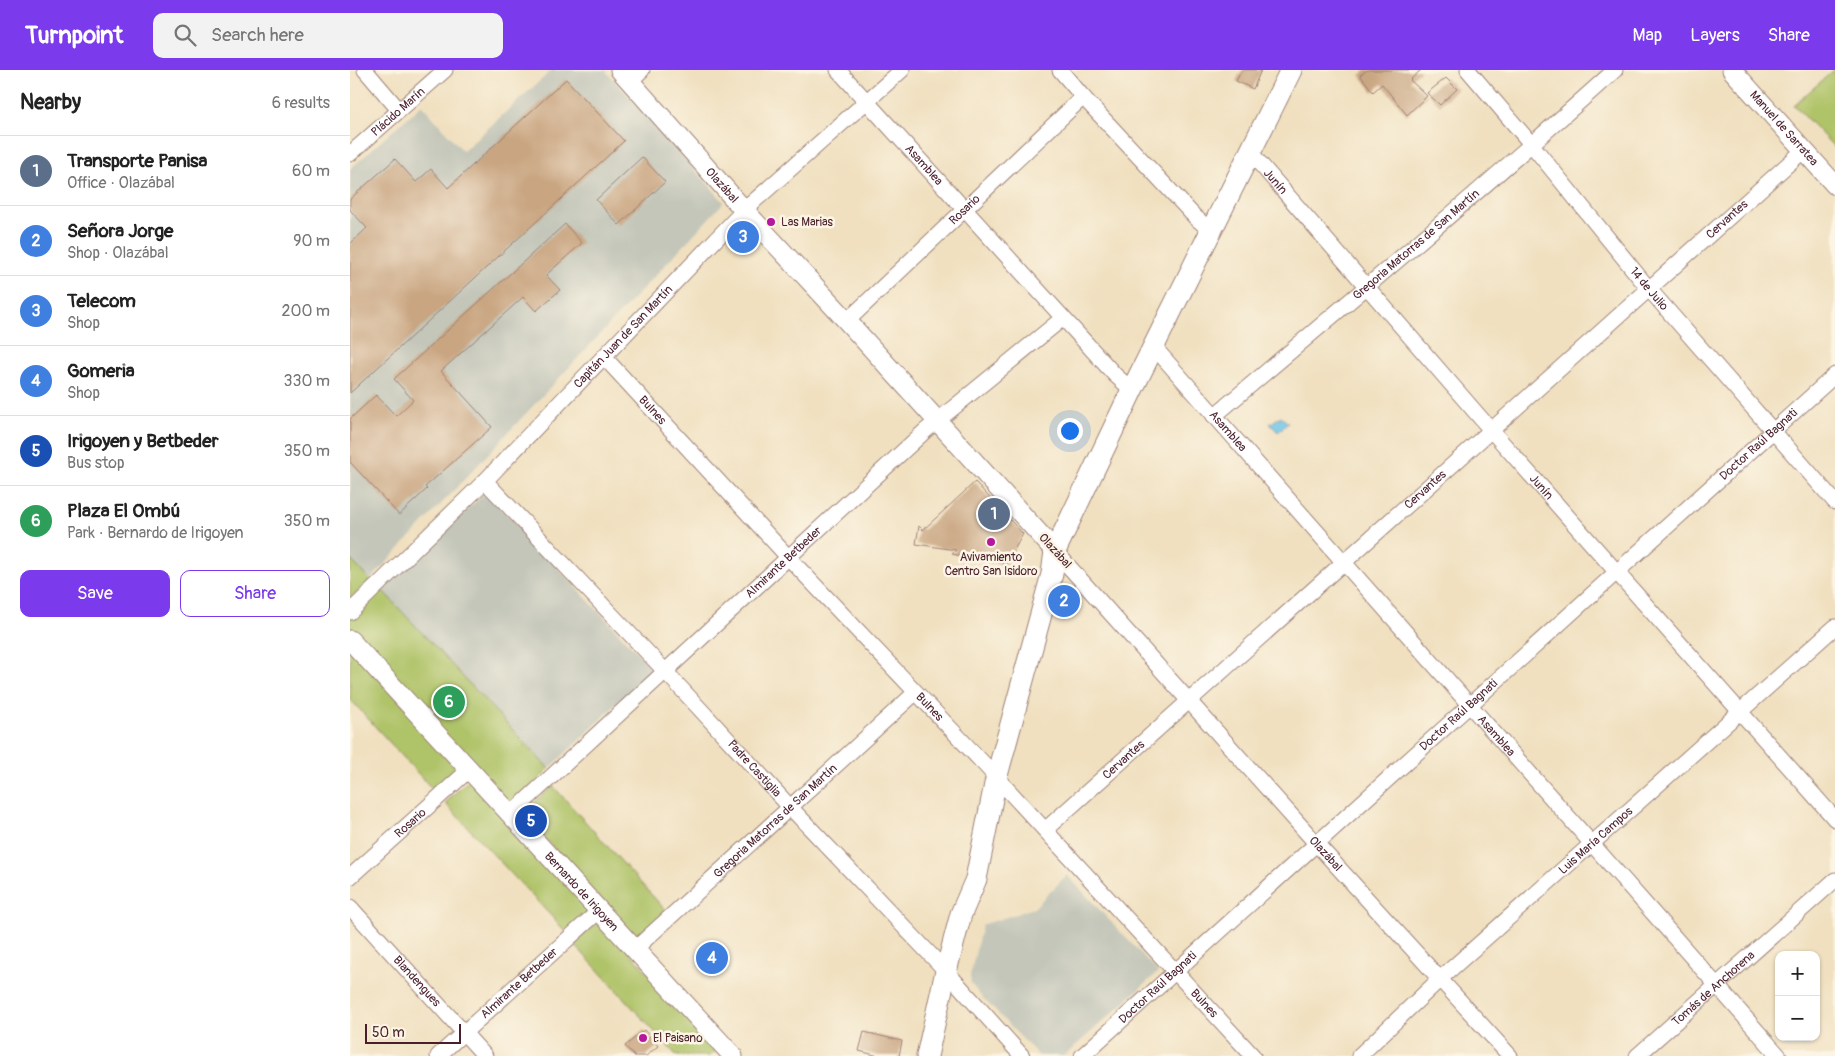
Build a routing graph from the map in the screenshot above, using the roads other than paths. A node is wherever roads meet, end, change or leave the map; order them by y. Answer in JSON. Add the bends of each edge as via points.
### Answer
{"nodes":[{"id":1,"x":365,"y":70,"type":"edge"},
{"id":2,"x":445,"y":70,"type":"edge"},
{"id":3,"x":838,"y":70,"type":"edge"},
{"id":4,"x":902,"y":70,"type":"edge"},
{"id":5,"x":1060,"y":70,"type":"edge"},
{"id":6,"x":1290,"y":70,"type":"edge"},
{"id":7,"x":1468,"y":70,"type":"edge"},
{"id":8,"x":1615,"y":70,"type":"edge"},
{"id":9,"x":1732,"y":70,"type":"edge"},
{"id":10,"x":631,"y":74,"type":"edge"},
{"id":11,"x":1083,"y":97,"type":"junction"},
{"id":12,"x":866,"y":102,"type":"junction"},
{"id":13,"x":399,"y":110,"type":"junction"},
{"id":14,"x":1532,"y":145,"type":"junction"},
{"id":15,"x":1804,"y":150,"type":"junction"},
{"id":16,"x":1250,"y":152,"type":"junction"},
{"id":17,"x":350,"y":154,"type":"edge"},
{"id":18,"x":1835,"y":185,"type":"edge"},
{"id":19,"x":744,"y":210,"type":"junction"},
{"id":20,"x":964,"y":210,"type":"junction"},
{"id":21,"x":1211,"y":231,"type":"junction"},
{"id":22,"x":1367,"y":287,"type":"junction"},
{"id":23,"x":1649,"y":289,"type":"junction"},
{"id":24,"x":1063,"y":318,"type":"junction"},
{"id":25,"x":847,"y":320,"type":"junction"},
{"id":26,"x":1154,"y":347,"type":"junction"},
{"id":27,"x":604,"y":357,"type":"junction"},
{"id":28,"x":1835,"y":376,"type":"edge"},
{"id":29,"x":1132,"y":390,"type":"junction"},
{"id":30,"x":1214,"y":416,"type":"junction"},
{"id":31,"x":938,"y":421,"type":"junction"},
{"id":32,"x":1491,"y":430,"type":"junction"},
{"id":33,"x":1773,"y":432,"type":"junction"},
{"id":34,"x":485,"y":481,"type":"junction"},
{"id":35,"x":1835,"y":502,"type":"edge"},
{"id":36,"x":1055,"y":551,"type":"junction"},
{"id":37,"x":788,"y":557,"type":"junction"},
{"id":38,"x":1343,"y":563,"type":"junction"},
{"id":39,"x":1617,"y":572,"type":"junction"},
{"id":40,"x":350,"y":612,"type":"edge"},
{"id":41,"x":1835,"y":627,"type":"edge"},
{"id":42,"x":350,"y":640,"type":"edge"},
{"id":43,"x":665,"y":671,"type":"junction"},
{"id":44,"x":915,"y":693,"type":"junction"},
{"id":45,"x":1189,"y":701,"type":"junction"},
{"id":46,"x":1469,"y":706,"type":"junction"},
{"id":47,"x":1740,"y":712,"type":"junction"},
{"id":48,"x":470,"y":768,"type":"junction"},
{"id":49,"x":991,"y":772,"type":"junction"},
{"id":50,"x":790,"y":807,"type":"junction"},
{"id":51,"x":512,"y":814,"type":"junction"},
{"id":52,"x":1835,"y":819,"type":"edge"},
{"id":53,"x":1046,"y":829,"type":"junction"},
{"id":54,"x":1315,"y":842,"type":"junction"},
{"id":55,"x":1591,"y":844,"type":"junction"},
{"id":56,"x":350,"y":877,"type":"edge"},
{"id":57,"x":1835,"y":880,"type":"edge"},
{"id":58,"x":350,"y":907,"type":"edge"},
{"id":59,"x":600,"y":910,"type":"junction"},
{"id":60,"x":635,"y":948,"type":"junction"},
{"id":61,"x":946,"y":971,"type":"junction"},
{"id":62,"x":1175,"y":971,"type":"junction"},
{"id":63,"x":1441,"y":978,"type":"junction"},
{"id":64,"x":1716,"y":985,"type":"junction"},
{"id":65,"x":464,"y":1033,"type":"junction"},
{"id":66,"x":727,"y":1054,"type":"edge"},
{"id":67,"x":438,"y":1056,"type":"edge"},
{"id":68,"x":485,"y":1056,"type":"edge"},
{"id":69,"x":928,"y":1056,"type":"edge"},
{"id":70,"x":1022,"y":1056,"type":"edge"},
{"id":71,"x":1082,"y":1056,"type":"edge"},
{"id":72,"x":1253,"y":1056,"type":"edge"},
{"id":73,"x":1359,"y":1056,"type":"edge"},
{"id":74,"x":1510,"y":1056,"type":"edge"},
{"id":75,"x":1637,"y":1056,"type":"edge"},
{"id":76,"x":1779,"y":1056,"type":"edge"}],
"edges":[{"from":1,"to":13,"type":"street"},
{"from":2,"to":13,"type":"street","name":"Plácido Marín"},
{"from":3,"to":12,"type":"street","name":"Asamblea"},
{"from":4,"to":12,"type":"street","name":"Capitán Juan de San Martín"},
{"from":5,"to":11,"type":"street"},
{"from":6,"to":16,"type":"main road"},
{"from":7,"to":14,"type":"street","name":"14 de Julio"},
{"from":8,"to":14,"type":"street","name":"Gregoria Matorras de San Martín"},
{"from":9,"to":15,"type":"street","name":"Manuel de Sarratea"},
{"from":10,"to":19,"type":"street","name":"Olazábal"},
{"from":11,"to":20,"type":"street","name":"Rosario"},
{"from":11,"to":21,"type":"street"},
{"from":12,"to":19,"type":"street","name":"Capitán Juan de San Martín"},
{"from":12,"to":20,"type":"street","name":"Asamblea"},
{"from":13,"to":17,"type":"street","name":"Plácido Marín"},
{"from":14,"to":22,"type":"street","name":"Gregoria Matorras de San Martín"},
{"from":14,"to":23,"type":"street","name":"14 de Julio"},
{"from":15,"to":18,"type":"street","name":"Manuel de Sarratea"},
{"from":15,"to":23,"type":"street","name":"Cervantes"},
{"from":16,"to":21,"type":"main road"},
{"from":16,"to":22,"type":"street","name":"Junín"},
{"from":19,"to":25,"type":"street","name":"Olazábal"},
{"from":19,"to":27,"type":"street","name":"Capitán Juan de San Martín"},
{"from":20,"to":24,"type":"street","name":"Asamblea"},
{"from":20,"to":25,"type":"street","name":"Rosario"},
{"from":21,"to":26,"type":"main road"},
{"from":22,"to":30,"type":"street","name":"Gregoria Matorras de San Martín"},
{"from":22,"to":32,"type":"street","name":"Junín"},
{"from":23,"to":32,"type":"street","name":"Cervantes"},
{"from":23,"to":33,"type":"street","name":"14 de Julio"},
{"from":24,"to":29,"type":"street","name":"Asamblea"},
{"from":24,"to":31,"type":"street","name":"Almirante Betbeder"},
{"from":25,"to":31,"type":"street","name":"Olazábal"},
{"from":26,"to":29,"type":"main road"},
{"from":26,"to":30,"type":"street","name":"Asamblea"},
{"from":27,"to":34,"type":"street","name":"Capitán Juan de San Martín"},
{"from":27,"to":37,"type":"street","name":"Bulnes"},
{"from":28,"to":33,"type":"street","name":"Doctor Raúl Bagnati"},
{"from":29,"to":36,"type":"main road"},
{"from":30,"to":38,"type":"street","name":"Asamblea"},
{"from":31,"to":36,"type":"street","name":"Olazábal"},
{"from":31,"to":37,"type":"street","name":"Almirante Betbeder"},
{"from":32,"to":38,"type":"street","name":"Cervantes"},
{"from":32,"to":39,"type":"street","name":"Junín"},
{"from":33,"to":35,"type":"street","name":"14 de Julio"},
{"from":33,"to":39,"type":"street","name":"Doctor Raúl Bagnati"},
{"from":34,"to":40,"type":"street","name":"Capitán Juan de San Martín"},
{"from":34,"to":43,"type":"street","name":"Padre Castiglia"},
{"from":36,"to":45,"type":"street","name":"Olazábal"},
{"from":36,"to":49,"type":"main road","via":[[1052,574]]},
{"from":37,"to":43,"type":"street","name":"Almirante Betbeder"},
{"from":37,"to":44,"type":"street","name":"Bulnes"},
{"from":38,"to":45,"type":"street","name":"Cervantes"},
{"from":38,"to":46,"type":"street","name":"Asamblea"},
{"from":39,"to":46,"type":"street","name":"Doctor Raúl Bagnati"},
{"from":39,"to":47,"type":"street","name":"Junín"},
{"from":41,"to":47,"type":"street","name":"Luis María Campos"},
{"from":42,"to":48,"type":"street","name":"Bernardo de Irigoyen"},
{"from":43,"to":50,"type":"street","name":"Padre Castiglia"},
{"from":43,"to":51,"type":"street","name":"Almirante Betbeder"},
{"from":44,"to":49,"type":"street","name":"Bulnes"},
{"from":44,"to":50,"type":"street","name":"Gregoria Matorras de San Martín"},
{"from":45,"to":53,"type":"street","name":"Cervantes"},
{"from":45,"to":54,"type":"street","name":"Olazábal"},
{"from":46,"to":54,"type":"street","name":"Doctor Raúl Bagnati"},
{"from":46,"to":55,"type":"street","name":"Asamblea"},
{"from":47,"to":52,"type":"street","name":"Junín"},
{"from":47,"to":55,"type":"street","name":"Luis María Campos"},
{"from":48,"to":51,"type":"street","name":"Bernardo de Irigoyen"},
{"from":48,"to":56,"type":"street","name":"Rosario"},
{"from":49,"to":53,"type":"street","name":"Bulnes"},
{"from":49,"to":61,"type":"main road","via":[[976,879],[961,914]]},
{"from":50,"to":60,"type":"street","name":"Gregoria Matorras de San Martín"},
{"from":50,"to":61,"type":"street","name":"Padre Castiglia"},
{"from":51,"to":59,"type":"street","name":"Bernardo de Irigoyen"},
{"from":53,"to":62,"type":"street","name":"Bulnes"},
{"from":54,"to":62,"type":"street","name":"Doctor Raúl Bagnati"},
{"from":54,"to":63,"type":"street","name":"Olazábal"},
{"from":55,"to":63,"type":"street","name":"Luis María Campos"},
{"from":55,"to":64,"type":"street","name":"Asamblea"},
{"from":57,"to":64,"type":"street","name":"Tomás de Anchorena"},
{"from":58,"to":65,"type":"street","name":"Blandengues"},
{"from":59,"to":60,"type":"street","name":"Bernardo de Irigoyen"},
{"from":59,"to":65,"type":"street","name":"Almirante Betbeder"},
{"from":60,"to":66,"type":"street","name":"Bernardo de Irigoyen"},
{"from":61,"to":69,"type":"main road"},
{"from":61,"to":70,"type":"street","name":"Padre Castiglia"},
{"from":62,"to":71,"type":"street","name":"Doctor Raúl Bagnati"},
{"from":62,"to":72,"type":"street","name":"Bulnes"},
{"from":63,"to":73,"type":"street","name":"Luis María Campos"},
{"from":63,"to":74,"type":"street","name":"Olazábal"},
{"from":64,"to":75,"type":"street","name":"Tomás de Anchorena"},
{"from":64,"to":76,"type":"street","name":"Asamblea"},
{"from":65,"to":67,"type":"street","name":"Almirante Betbeder"},
{"from":65,"to":68,"type":"street","name":"Blandengues"}]}
